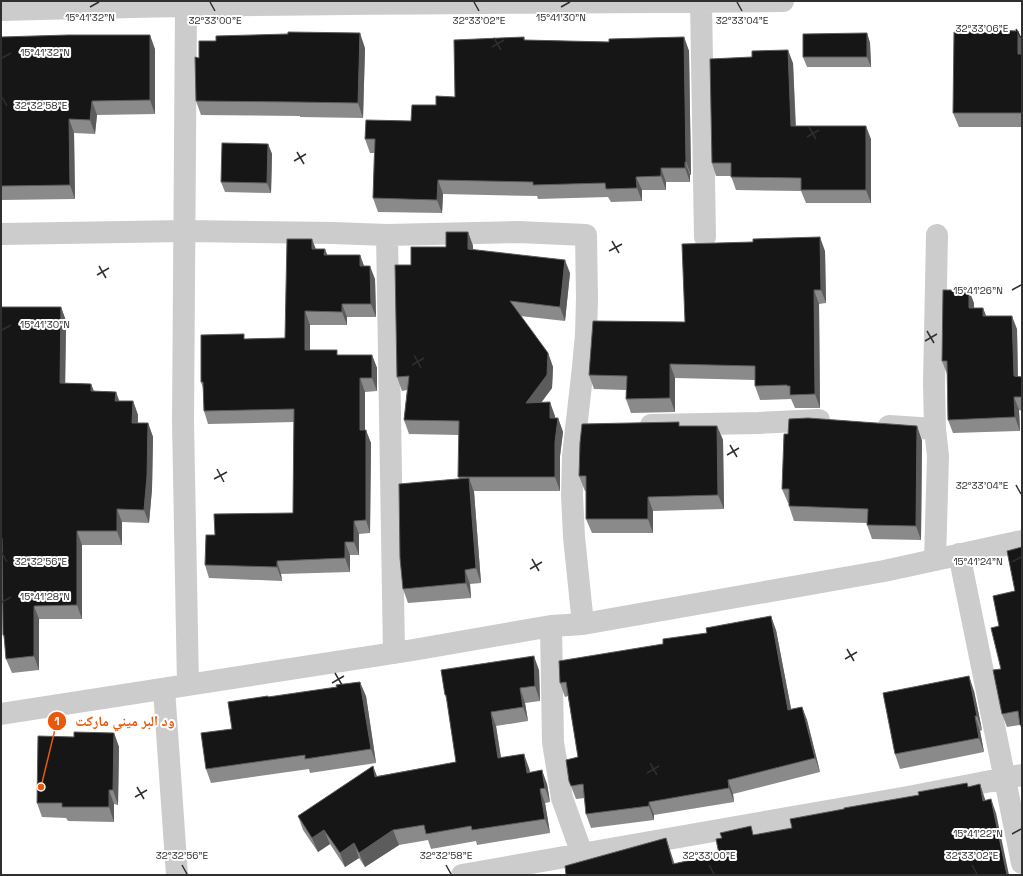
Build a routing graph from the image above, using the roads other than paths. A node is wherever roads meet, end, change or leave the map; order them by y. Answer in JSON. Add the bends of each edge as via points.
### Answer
{"nodes":[{"id":1,"x":646,"y":1,"type":"edge"},
{"id":2,"x":783,"y":1,"type":"edge"},
{"id":3,"x":701,"y":2,"type":"edge"},
{"id":4,"x":208,"y":3,"type":"edge"},
{"id":5,"x":186,"y":6,"type":"junction"},
{"id":6,"x":1,"y":10,"type":"edge"},
{"id":7,"x":185,"y":231,"type":"junction"},
{"id":8,"x":1,"y":234,"type":"edge"},
{"id":9,"x":387,"y":235,"type":"junction"},
{"id":10,"x":937,"y":235,"type":"dead end"},
{"id":11,"x":705,"y":237,"type":"dead end"},
{"id":12,"x":836,"y":421,"type":"edge"},
{"id":13,"x":867,"y":424,"type":"edge"},
{"id":14,"x":632,"y":426,"type":"edge"},
{"id":15,"x":935,"y":429,"type":"junction"},
{"id":16,"x":1022,"y":541,"type":"edge"},
{"id":17,"x":959,"y":554,"type":"junction"},
{"id":18,"x":934,"y":560,"type":"junction"},
{"id":19,"x":583,"y":624,"type":"junction"},
{"id":20,"x":551,"y":626,"type":"junction"},
{"id":21,"x":394,"y":652,"type":"junction"},
{"id":22,"x":188,"y":685,"type":"junction"},
{"id":23,"x":164,"y":689,"type":"junction"},
{"id":24,"x":1,"y":714,"type":"edge"},
{"id":25,"x":1013,"y":777,"type":"edge"},
{"id":26,"x":582,"y":854,"type":"junction"},
{"id":27,"x":1022,"y":863,"type":"edge"},
{"id":28,"x":546,"y":868,"type":"edge"},
{"id":29,"x":177,"y":875,"type":"edge"},
{"id":30,"x":462,"y":875,"type":"edge"}],
"edges":[{"from":1,"to":3,"type":"street"},
{"from":1,"to":4,"type":"street"},
{"from":2,"to":3,"type":"street"},
{"from":3,"to":11,"type":"street"},
{"from":4,"to":5,"type":"street"},
{"from":5,"to":6,"type":"street"},
{"from":5,"to":7,"type":"street"},
{"from":7,"to":8,"type":"street"},
{"from":7,"to":9,"type":"street"},
{"from":7,"to":22,"type":"street","via":[[183,421]]},
{"from":9,"to":19,"type":"street","via":[[518,232],[586,235],[584,426],[573,456],[572,495]]},
{"from":9,"to":21,"type":"street"},
{"from":10,"to":15,"type":"street"},
{"from":12,"to":14,"type":"street"},
{"from":13,"to":15,"type":"street"},
{"from":15,"to":18,"type":"street","via":[[938,456]]},
{"from":16,"to":17,"type":"street"},
{"from":17,"to":18,"type":"street"},
{"from":17,"to":25,"type":"street"},
{"from":18,"to":19,"type":"street"},
{"from":19,"to":20,"type":"street"},
{"from":20,"to":21,"type":"street"},
{"from":20,"to":26,"type":"street","via":[[553,742],[562,798]]},
{"from":21,"to":22,"type":"street"},
{"from":22,"to":23,"type":"street"},
{"from":23,"to":24,"type":"street"},
{"from":23,"to":29,"type":"street"},
{"from":25,"to":26,"type":"street"},
{"from":25,"to":27,"type":"street"},
{"from":26,"to":28,"type":"street"},
{"from":28,"to":30,"type":"street"}]}
